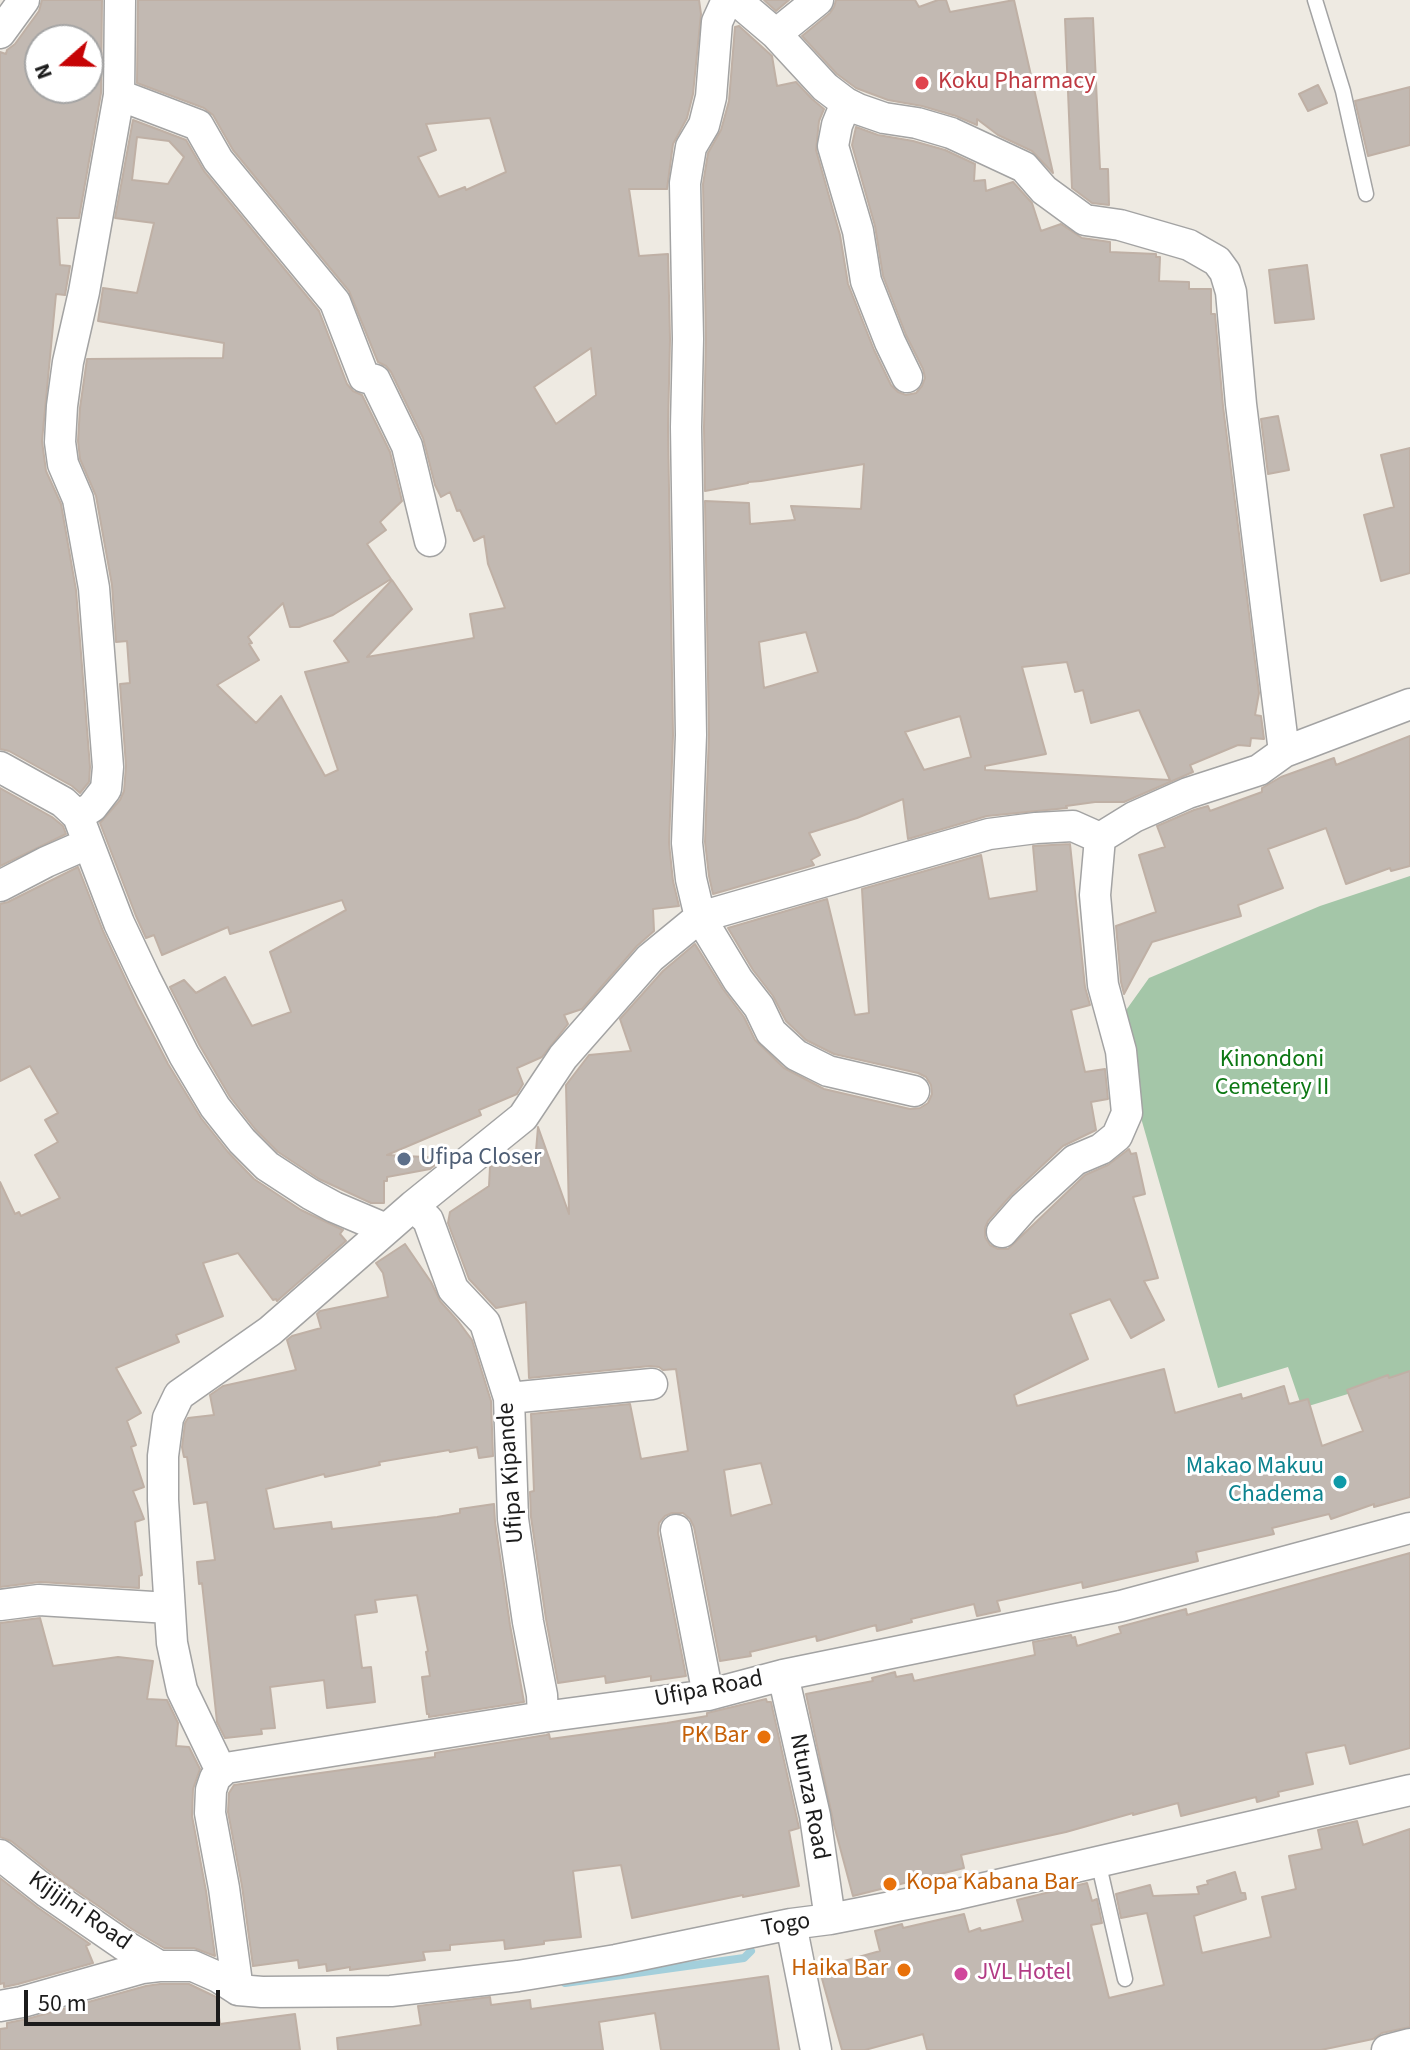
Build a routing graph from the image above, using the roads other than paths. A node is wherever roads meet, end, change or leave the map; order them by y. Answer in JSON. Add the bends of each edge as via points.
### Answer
{"nodes":[{"id":1,"x":24,"y":0,"type":"edge"},
{"id":2,"x":120,"y":0,"type":"edge"},
{"id":3,"x":727,"y":0,"type":"edge"},
{"id":4,"x":736,"y":0,"type":"edge"},
{"id":5,"x":818,"y":0,"type":"edge"},
{"id":6,"x":1315,"y":0,"type":"edge"},
{"id":7,"x":0,"y":33,"type":"edge"},
{"id":8,"x":776,"y":34,"type":"junction"},
{"id":9,"x":119,"y":95,"type":"junction"},
{"id":10,"x":846,"y":103,"type":"junction"},
{"id":11,"x":1366,"y":194,"type":"dead end"},
{"id":12,"x":907,"y":377,"type":"dead end"},
{"id":13,"x":430,"y":541,"type":"dead end"},
{"id":14,"x":1410,"y":704,"type":"edge"},
{"id":15,"x":1284,"y":752,"type":"junction"},
{"id":16,"x":0,"y":767,"type":"edge"},
{"id":17,"x":82,"y":830,"type":"junction"},
{"id":18,"x":1100,"y":838,"type":"junction"},
{"id":19,"x":0,"y":886,"type":"edge"},
{"id":20,"x":700,"y":917,"type":"junction"},
{"id":21,"x":914,"y":1091,"type":"dead end"},
{"id":22,"x":413,"y":1206,"type":"junction"},
{"id":23,"x":386,"y":1229,"type":"junction"},
{"id":24,"x":1002,"y":1232,"type":"dead end"},
{"id":25,"x":652,"y":1384,"type":"dead end"},
{"id":26,"x":509,"y":1398,"type":"junction"},
{"id":27,"x":1410,"y":1528,"type":"edge"},
{"id":28,"x":676,"y":1530,"type":"dead end"},
{"id":29,"x":0,"y":1605,"type":"edge"},
{"id":30,"x":169,"y":1608,"type":"junction"},
{"id":31,"x":783,"y":1675,"type":"junction"},
{"id":32,"x":708,"y":1695,"type":"junction"},
{"id":33,"x":543,"y":1717,"type":"junction"},
{"id":34,"x":221,"y":1771,"type":"junction"},
{"id":35,"x":1410,"y":1790,"type":"edge"},
{"id":36,"x":0,"y":1855,"type":"edge"},
{"id":37,"x":1098,"y":1861,"type":"junction"},
{"id":38,"x":830,"y":1919,"type":"junction"},
{"id":39,"x":791,"y":1924,"type":"junction"},
{"id":40,"x":159,"y":1966,"type":"junction"},
{"id":41,"x":1125,"y":1979,"type":"dead end"},
{"id":42,"x":238,"y":1990,"type":"junction"},
{"id":43,"x":0,"y":2006,"type":"edge"},
{"id":44,"x":1410,"y":2044,"type":"edge"},
{"id":45,"x":816,"y":2050,"type":"edge"},
{"id":46,"x":1387,"y":2050,"type":"edge"}],
"edges":[{"from":1,"to":7,"type":"street"},
{"from":2,"to":9,"type":"street"},
{"from":3,"to":20,"type":"street","via":[[717,22],[711,97],[691,147],[685,183],[691,735],[687,843]]},
{"from":4,"to":8,"type":"street"},
{"from":5,"to":8,"type":"street"},
{"from":6,"to":11,"type":"lane"},
{"from":8,"to":10,"type":"street"},
{"from":9,"to":13,"type":"street","via":[[198,125],[218,160],[335,302],[364,377],[375,380],[407,446]]},
{"from":9,"to":17,"type":"street","via":[[68,362],[60,442],[78,499],[94,588],[108,767],[106,789]]},
{"from":10,"to":12,"type":"street","via":[[833,146],[858,231],[866,281]]},
{"from":10,"to":15,"type":"street","via":[[951,133],[1024,167],[1044,190],[1085,220],[1189,245],[1225,272]]},
{"from":14,"to":15,"type":"street"},
{"from":15,"to":18,"type":"street","via":[[1259,770],[1188,793]]},
{"from":16,"to":17,"type":"street","via":[[63,802]]},
{"from":17,"to":19,"type":"street","via":[[46,862]]},
{"from":17,"to":23,"type":"street","via":[[119,923],[215,1107],[267,1166],[334,1207]]},
{"from":18,"to":20,"type":"street","via":[[1073,826],[989,834]]},
{"from":18,"to":24,"type":"street","via":[[1095,895],[1103,985],[1121,1051],[1127,1113],[1117,1136],[1075,1160]]},
{"from":20,"to":21,"type":"street","via":[[771,1032],[796,1055],[828,1071]]},
{"from":20,"to":22,"type":"street","via":[[640,969],[563,1057],[523,1117]]},
{"from":22,"to":23,"type":"street"},
{"from":22,"to":26,"type":"street","name":"Ufipa Kipande","via":[[428,1220],[453,1289],[485,1323]]},
{"from":23,"to":30,"type":"street","via":[[270,1331],[179,1395],[168,1418],[163,1456]]},
{"from":25,"to":26,"type":"street"},
{"from":26,"to":33,"type":"street","name":"Ufipa Kipande","via":[[513,1519]]},
{"from":27,"to":31,"type":"street","name":"Ufipa Road","via":[[1121,1606]]},
{"from":28,"to":32,"type":"street"},
{"from":29,"to":30,"type":"street","via":[[39,1600]]},
{"from":30,"to":34,"type":"street","via":[[182,1690]]},
{"from":31,"to":32,"type":"street","name":"Ufipa Road"},
{"from":31,"to":38,"type":"street","name":"Ntunza Road","via":[[815,1816]]},
{"from":32,"to":33,"type":"street","name":"Ufipa Road"},
{"from":33,"to":34,"type":"street","name":"Ufipa Road"},
{"from":34,"to":42,"type":"street","via":[[211,1790],[210,1813]]},
{"from":35,"to":37,"type":"street","name":"Togo"},
{"from":36,"to":40,"type":"street","name":"Kijijini Road"},
{"from":37,"to":38,"type":"street","name":"Togo"},
{"from":37,"to":41,"type":"lane"},
{"from":38,"to":39,"type":"street","name":"Togo"},
{"from":39,"to":42,"type":"street","name":"Togo","via":[[616,1960],[445,1985],[347,1993]]},
{"from":39,"to":45,"type":"street"},
{"from":40,"to":42,"type":"street","name":"Togo","via":[[193,1966]]},
{"from":40,"to":43,"type":"street"},
{"from":44,"to":46,"type":"street"}]}
